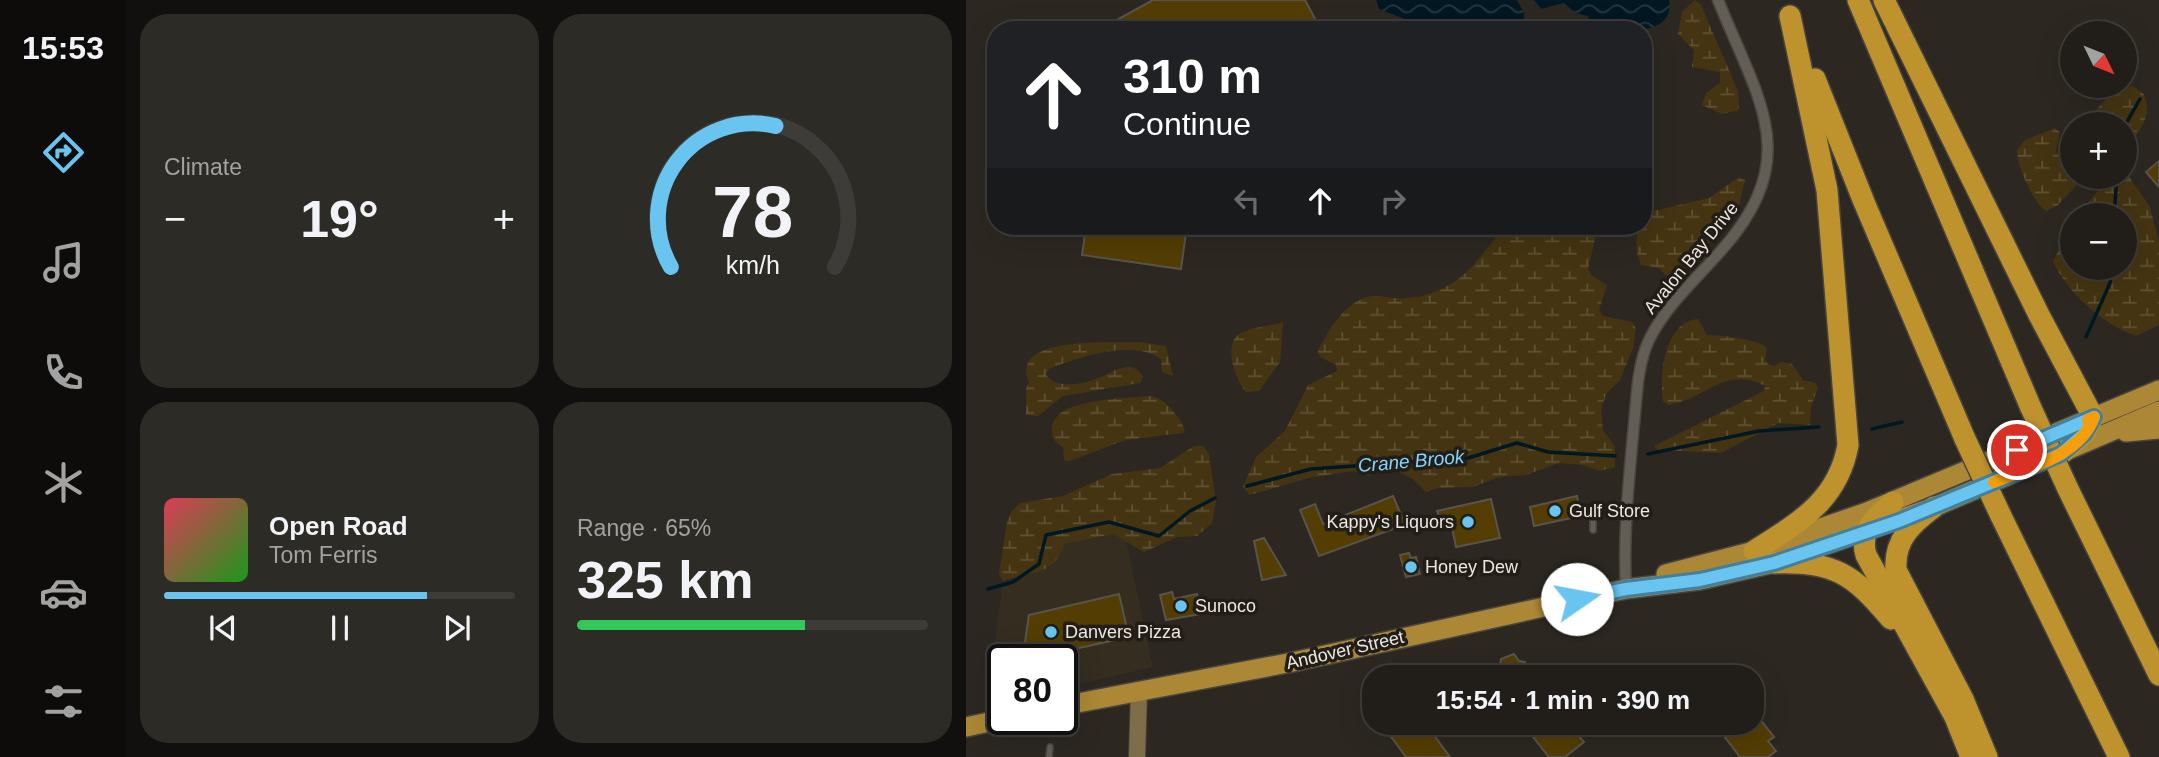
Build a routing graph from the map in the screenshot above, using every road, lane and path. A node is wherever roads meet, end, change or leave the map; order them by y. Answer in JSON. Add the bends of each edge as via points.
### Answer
{"nodes":[{"id":1,"x":1718,"y":0,"type":"edge"},
{"id":2,"x":1858,"y":0,"type":"edge"},
{"id":3,"x":1884,"y":0,"type":"edge"},
{"id":4,"x":1787,"y":8,"type":"edge"},
{"id":5,"x":2159,"y":390,"type":"edge"},
{"id":6,"x":2159,"y":411,"type":"edge"},
{"id":7,"x":2094,"y":417,"type":"junction"},
{"id":8,"x":2159,"y":429,"type":"edge"},
{"id":9,"x":2094,"y":440,"type":"junction"},
{"id":10,"x":2061,"y":454,"type":"junction"},
{"id":11,"x":1893,"y":502,"type":"junction"},
{"id":12,"x":1934,"y":507,"type":"junction"},
{"id":13,"x":1593,"y":516,"type":"dead end"},
{"id":14,"x":1593,"y":530,"type":"dead end"},
{"id":15,"x":1865,"y":533,"type":"junction"},
{"id":16,"x":1754,"y":551,"type":"junction"},
{"id":17,"x":1774,"y":563,"type":"junction"},
{"id":18,"x":1626,"y":589,"type":"junction"},
{"id":19,"x":1918,"y":653,"type":"junction"},
{"id":20,"x":2159,"y":676,"type":"edge"},
{"id":21,"x":1139,"y":691,"type":"junction"},
{"id":22,"x":1078,"y":703,"type":"edge"},
{"id":23,"x":987,"y":722,"type":"edge"},
{"id":24,"x":966,"y":727,"type":"edge"},
{"id":25,"x":1050,"y":747,"type":"dead end"},
{"id":26,"x":1049,"y":757,"type":"edge"},
{"id":27,"x":1137,"y":757,"type":"edge"},
{"id":28,"x":1971,"y":757,"type":"edge"},
{"id":29,"x":1987,"y":757,"type":"edge"},
{"id":30,"x":2119,"y":757,"type":"edge"}],
"edges":[{"from":1,"to":18,"type":"street","name":"Avalon Bay Drive","via":[[1763,112],[1769,141],[1767,172],[1754,208],[1669,310],[1643,356],[1625,522]]},
{"from":2,"to":20,"type":"highway","bridge":true,"via":[[2031,408]]},
{"from":3,"to":7,"type":"highway","via":[[2039,316]]},
{"from":4,"to":16,"type":"highway","via":[[1827,190],[1847,445],[1841,474],[1824,500]]},
{"from":4,"to":30,"type":"highway","bridge":true,"via":[[1965,439]]},
{"from":5,"to":7,"type":"highway","name":"Andover Street"},
{"from":6,"to":9,"type":"highway","name":"Andover Street"},
{"from":7,"to":10,"type":"highway","via":[[2084,434]]},
{"from":7,"to":11,"type":"highway","name":"Andover Street"},
{"from":8,"to":9,"type":"highway"},
{"from":9,"to":10,"type":"highway","name":"Andover Street"},
{"from":10,"to":12,"type":"highway","name":"Andover Street"},
{"from":11,"to":15,"type":"highway"},
{"from":11,"to":16,"type":"highway","name":"Andover Street"},
{"from":12,"to":15,"type":"highway","name":"Andover Street"},
{"from":12,"to":29,"type":"highway","via":[[1906,531],[1895,557],[1896,570],[1963,699]]},
{"from":13,"to":14,"type":"lane"},
{"from":15,"to":17,"type":"highway","name":"Andover Street"},
{"from":15,"to":19,"type":"highway","via":[[1866,555]]},
{"from":16,"to":18,"type":"highway","name":"Andover Street"},
{"from":17,"to":18,"type":"highway","name":"Andover Street","via":[[1700,580]]},
{"from":17,"to":19,"type":"highway","via":[[1812,563],[1850,576],[1862,584]]},
{"from":18,"to":21,"type":"highway","name":"Andover Street"},
{"from":19,"to":28,"type":"highway","via":[[1955,717]]},
{"from":21,"to":22,"type":"highway","name":"Andover Street"},
{"from":21,"to":27,"type":"main road"},
{"from":23,"to":24,"type":"highway"},
{"from":25,"to":26,"type":"lane"}]}
